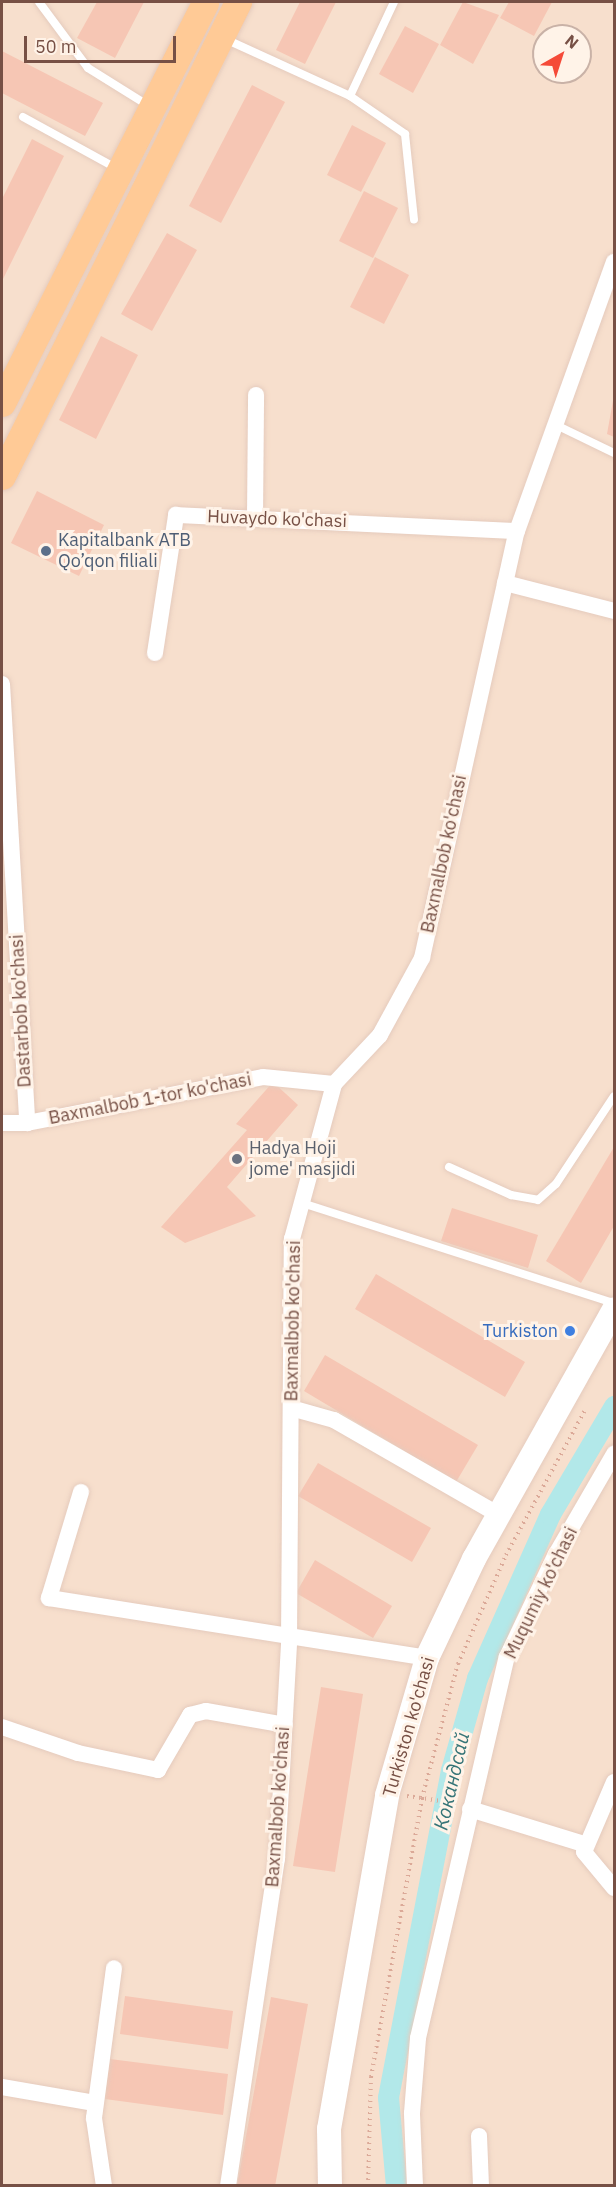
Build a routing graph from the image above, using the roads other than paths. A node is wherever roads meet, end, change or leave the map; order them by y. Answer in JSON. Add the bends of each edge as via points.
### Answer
{"nodes":[{"id":1,"x":39,"y":2,"type":"edge"},
{"id":2,"x":205,"y":2,"type":"edge"},
{"id":3,"x":238,"y":2,"type":"edge"},
{"id":4,"x":394,"y":2,"type":"edge"},
{"id":5,"x":220,"y":37,"type":"junction"},
{"id":6,"x":350,"y":96,"type":"junction"},
{"id":7,"x":152,"y":107,"type":"junction"},
{"id":8,"x":23,"y":117,"type":"dead end"},
{"id":9,"x":120,"y":170,"type":"junction"},
{"id":10,"x":414,"y":220,"type":"dead end"},
{"id":11,"x":615,"y":262,"type":"edge"},
{"id":12,"x":256,"y":395,"type":"dead end"},
{"id":13,"x":2,"y":403,"type":"edge"},
{"id":14,"x":554,"y":424,"type":"junction"},
{"id":15,"x":615,"y":453,"type":"edge"},
{"id":16,"x":2,"y":476,"type":"edge"},
{"id":17,"x":255,"y":518,"type":"junction"},
{"id":18,"x":517,"y":531,"type":"junction"},
{"id":19,"x":505,"y":583,"type":"junction"},
{"id":20,"x":615,"y":611,"type":"edge"},
{"id":21,"x":155,"y":653,"type":"dead end"},
{"id":22,"x":3,"y":686,"type":"edge"},
{"id":23,"x":334,"y":1084,"type":"junction"},
{"id":24,"x":615,"y":1096,"type":"edge"},
{"id":25,"x":2,"y":1123,"type":"edge"},
{"id":26,"x":27,"y":1123,"type":"junction"},
{"id":27,"x":449,"y":1167,"type":"dead end"},
{"id":28,"x":302,"y":1203,"type":"junction"},
{"id":29,"x":615,"y":1303,"type":"edge"},
{"id":30,"x":615,"y":1310,"type":"edge"},
{"id":31,"x":291,"y":1408,"type":"junction"},
{"id":32,"x":615,"y":1454,"type":"edge"},
{"id":33,"x":81,"y":1492,"type":"dead end"},
{"id":34,"x":499,"y":1515,"type":"junction"},
{"id":35,"x":289,"y":1633,"type":"junction"},
{"id":36,"x":427,"y":1658,"type":"junction"},
{"id":37,"x":285,"y":1725,"type":"junction"},
{"id":38,"x":2,"y":1727,"type":"edge"},
{"id":39,"x":615,"y":1782,"type":"edge"},
{"id":40,"x":465,"y":1806,"type":"junction"},
{"id":41,"x":584,"y":1844,"type":"junction"},
{"id":42,"x":615,"y":1888,"type":"edge"},
{"id":43,"x":114,"y":1968,"type":"dead end"},
{"id":44,"x":2,"y":2087,"type":"edge"},
{"id":45,"x":95,"y":2103,"type":"junction"},
{"id":46,"x":479,"y":2136,"type":"dead end"},
{"id":47,"x":104,"y":2186,"type":"edge"},
{"id":48,"x":228,"y":2186,"type":"edge"},
{"id":49,"x":330,"y":2186,"type":"edge"},
{"id":50,"x":415,"y":2186,"type":"edge"},
{"id":51,"x":481,"y":2186,"type":"edge"}],
"edges":[{"from":1,"to":7,"type":"lane","via":[[88,68]]},
{"from":2,"to":7,"type":"main road"},
{"from":3,"to":5,"type":"main road"},
{"from":4,"to":6,"type":"lane"},
{"from":5,"to":6,"type":"lane"},
{"from":5,"to":16,"type":"main road"},
{"from":6,"to":10,"type":"lane","via":[[405,134]]},
{"from":7,"to":9,"type":"main road"},
{"from":8,"to":9,"type":"lane"},
{"from":9,"to":13,"type":"main road"},
{"from":11,"to":14,"type":"street","name":"Baxmalbob ko'chasi"},
{"from":12,"to":17,"type":"street"},
{"from":14,"to":15,"type":"lane"},
{"from":14,"to":18,"type":"street","name":"Baxmalbob ko'chasi"},
{"from":17,"to":18,"type":"street","name":"Huvaydo ko'chasi"},
{"from":17,"to":21,"type":"street","name":"Huvaydo ko'chasi","via":[[176,515]]},
{"from":18,"to":19,"type":"street","name":"Baxmalbob ko'chasi"},
{"from":19,"to":20,"type":"street"},
{"from":19,"to":23,"type":"street","name":"Baxmalbob ko'chasi","via":[[422,958],[380,1035]]},
{"from":22,"to":26,"type":"street","name":"Dastarbob ko'chasi"},
{"from":23,"to":26,"type":"street","name":"Baxmalbob 1-tor ko'chasi","via":[[263,1077]]},
{"from":23,"to":28,"type":"street","name":"Baxmalbob ko'chasi"},
{"from":24,"to":27,"type":"lane","via":[[556,1185],[538,1200],[511,1196]]},
{"from":25,"to":26,"type":"street","name":"Baxmalbob 1-tor ko'chasi"},
{"from":28,"to":29,"type":"lane"},
{"from":28,"to":31,"type":"street","name":"Baxmalbob ko'chasi","via":[[292,1239]]},
{"from":30,"to":34,"type":"main road","name":"Turkiston ko'chasi"},
{"from":31,"to":34,"type":"street","via":[[334,1420]]},
{"from":31,"to":35,"type":"street","name":"Baxmalbob ko'chasi"},
{"from":32,"to":40,"type":"street","name":"Muqumiy ko'chasi","via":[[556,1554],[507,1657]]},
{"from":33,"to":35,"type":"street","via":[[49,1598]]},
{"from":34,"to":36,"type":"main road","name":"Turkiston ko'chasi"},
{"from":35,"to":36,"type":"street"},
{"from":35,"to":37,"type":"street","name":"Baxmalbob ko'chasi"},
{"from":36,"to":49,"type":"main road","name":"Turkiston ko'chasi","via":[[387,1795],[329,2129]]},
{"from":37,"to":38,"type":"street","via":[[206,1711],[190,1714],[166,1764],[158,1770],[78,1753]]},
{"from":37,"to":48,"type":"street","name":"Baxmalbob ko'chasi","via":[[277,1859]]},
{"from":39,"to":41,"type":"street"},
{"from":40,"to":41,"type":"street"},
{"from":40,"to":50,"type":"street","name":"Muqumiy ko'chasi","via":[[418,2038],[412,2113]]},
{"from":41,"to":42,"type":"street","via":[[584,1852]]},
{"from":43,"to":45,"type":"street"},
{"from":44,"to":45,"type":"street"},
{"from":45,"to":47,"type":"street"},
{"from":46,"to":51,"type":"street"}]}
